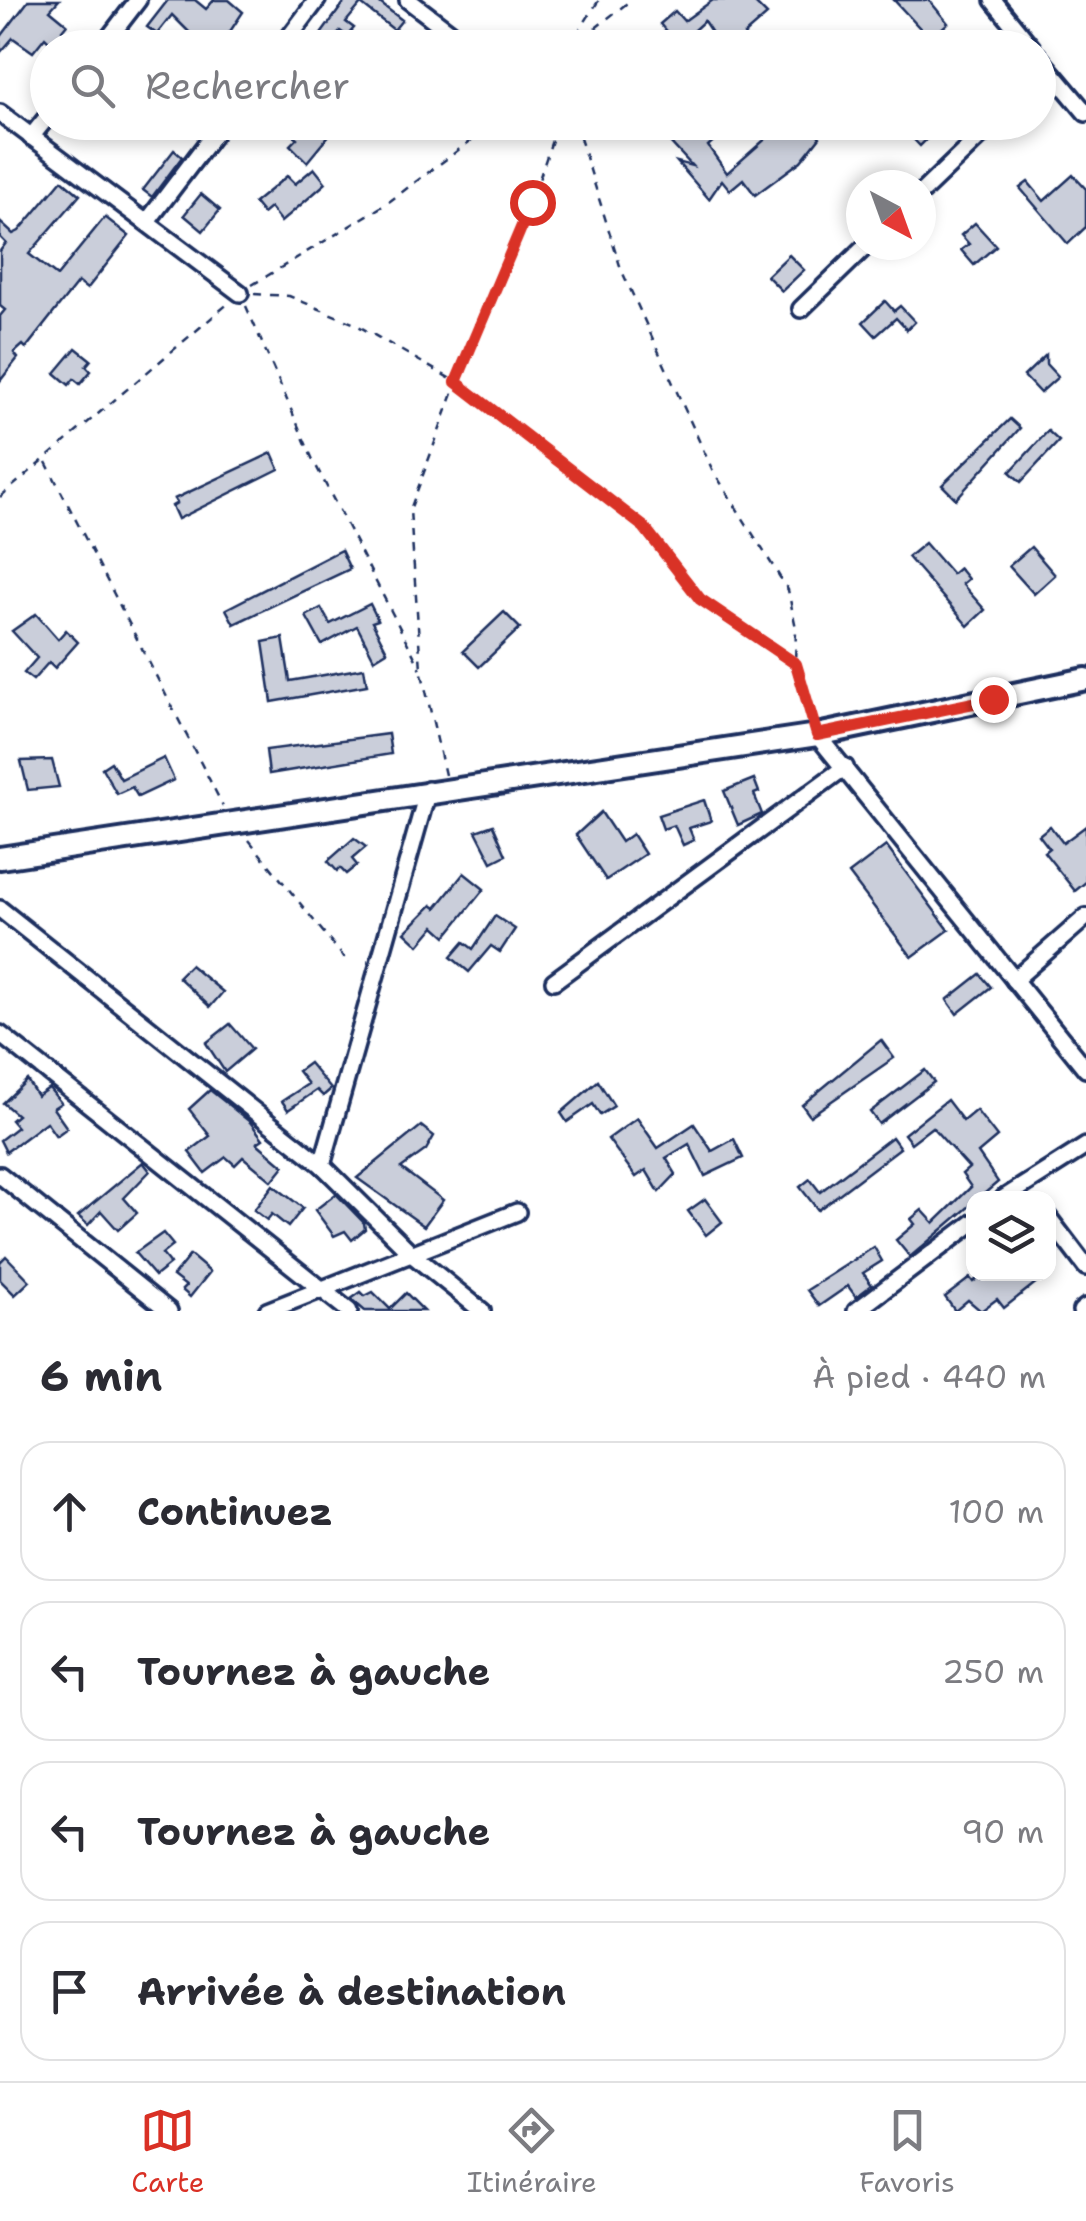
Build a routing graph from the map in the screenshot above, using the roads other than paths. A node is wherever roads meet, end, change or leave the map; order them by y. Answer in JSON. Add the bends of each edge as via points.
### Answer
{"nodes":[{"id":1,"x":138,"y":0,"type":"edge"},
{"id":2,"x":317,"y":0,"type":"edge"},
{"id":3,"x":408,"y":0,"type":"edge"},
{"id":4,"x":992,"y":0,"type":"edge"},
{"id":5,"x":115,"y":30,"type":"edge"},
{"id":6,"x":294,"y":30,"type":"edge"},
{"id":7,"x":447,"y":30,"type":"edge"},
{"id":8,"x":1017,"y":30,"type":"edge"},
{"id":9,"x":1056,"y":86,"type":"edge"},
{"id":10,"x":0,"y":113,"type":"edge"},
{"id":11,"x":1086,"y":113,"type":"edge"},
{"id":12,"x":30,"y":136,"type":"edge"},
{"id":13,"x":35,"y":140,"type":"edge"},
{"id":14,"x":209,"y":140,"type":"edge"},
{"id":15,"x":976,"y":140,"type":"edge"},
{"id":16,"x":936,"y":179,"type":"edge"},
{"id":17,"x":147,"y":222,"type":"junction"},
{"id":18,"x":852,"y":260,"type":"edge"},
{"id":19,"x":240,"y":293,"type":"road end"},
{"id":20,"x":801,"y":309,"type":"dead end"},
{"id":21,"x":1086,"y":679,"type":"edge"},
{"id":22,"x":817,"y":735,"type":"junction"},
{"id":23,"x":846,"y":768,"type":"junction"},
{"id":24,"x":438,"y":789,"type":"junction"},
{"id":25,"x":0,"y":858,"type":"edge"},
{"id":26,"x":0,"y":910,"type":"edge"},
{"id":27,"x":1086,"y":917,"type":"edge"},
{"id":28,"x":1014,"y":980,"type":"junction"},
{"id":29,"x":554,"y":981,"type":"dead end"},
{"id":30,"x":0,"y":1034,"type":"edge"},
{"id":31,"x":1086,"y":1069,"type":"edge"},
{"id":32,"x":1086,"y":1146,"type":"edge"},
{"id":33,"x":322,"y":1166,"type":"junction"},
{"id":34,"x":0,"y":1174,"type":"edge"},
{"id":35,"x":1023,"y":1184,"type":"junction"},
{"id":36,"x":1014,"y":1191,"type":"edge"},
{"id":37,"x":1028,"y":1191,"type":"edge"},
{"id":38,"x":517,"y":1212,"type":"dead end"},
{"id":39,"x":966,"y":1228,"type":"edge"},
{"id":40,"x":1056,"y":1228,"type":"edge"},
{"id":41,"x":414,"y":1256,"type":"junction"},
{"id":42,"x":1086,"y":1267,"type":"edge"},
{"id":43,"x":322,"y":1289,"type":"junction"},
{"id":44,"x":864,"y":1309,"type":"edge"},
{"id":45,"x":169,"y":1311,"type":"edge"},
{"id":46,"x":267,"y":1311,"type":"edge"},
{"id":47,"x":349,"y":1311,"type":"edge"},
{"id":48,"x":482,"y":1311,"type":"edge"}],
"edges":[{"from":1,"to":5,"type":"street"},
{"from":2,"to":6,"type":"street"},
{"from":3,"to":7,"type":"street"},
{"from":4,"to":8,"type":"street"},
{"from":9,"to":11,"type":"street"},
{"from":10,"to":12,"type":"street"},
{"from":13,"to":17,"type":"street"},
{"from":14,"to":17,"type":"street"},
{"from":15,"to":16,"type":"street"},
{"from":17,"to":19,"type":"street"},
{"from":18,"to":20,"type":"street"},
{"from":21,"to":22,"type":"main road"},
{"from":22,"to":23,"type":"street"},
{"from":22,"to":24,"type":"main road"},
{"from":23,"to":28,"type":"street"},
{"from":23,"to":29,"type":"street"},
{"from":24,"to":25,"type":"main road"},
{"from":24,"to":33,"type":"street"},
{"from":26,"to":33,"type":"street"},
{"from":27,"to":28,"type":"street"},
{"from":28,"to":31,"type":"street"},
{"from":30,"to":43,"type":"street"},
{"from":32,"to":35,"type":"street"},
{"from":33,"to":41,"type":"street"},
{"from":34,"to":45,"type":"street"},
{"from":35,"to":36,"type":"street"},
{"from":35,"to":37,"type":"street"},
{"from":38,"to":41,"type":"street"},
{"from":39,"to":44,"type":"street"},
{"from":40,"to":42,"type":"street"},
{"from":41,"to":43,"type":"street"},
{"from":41,"to":48,"type":"street"},
{"from":43,"to":46,"type":"street"},
{"from":43,"to":47,"type":"street"}]}
